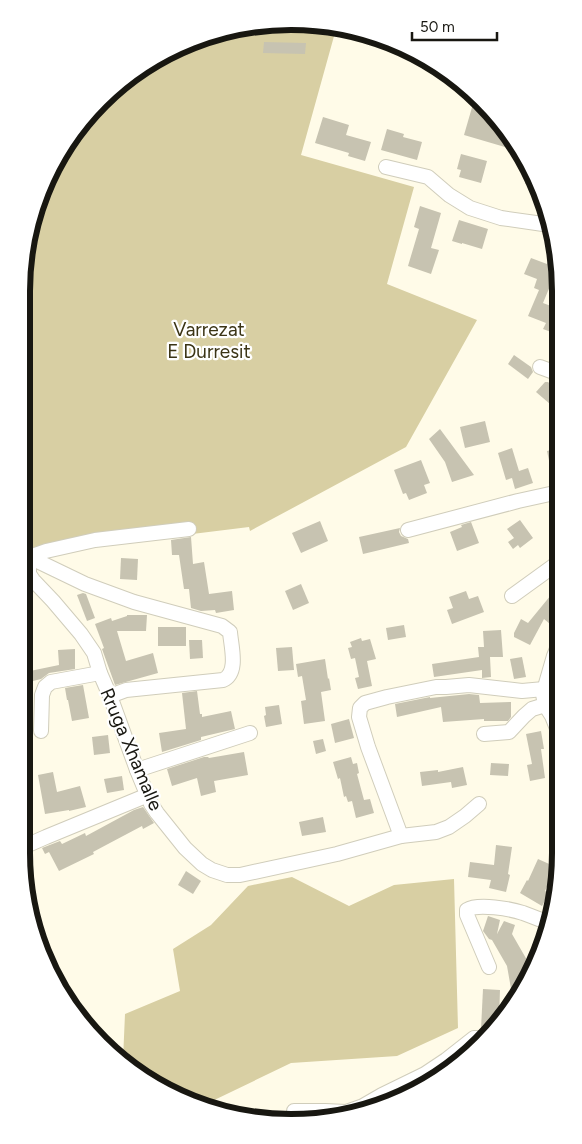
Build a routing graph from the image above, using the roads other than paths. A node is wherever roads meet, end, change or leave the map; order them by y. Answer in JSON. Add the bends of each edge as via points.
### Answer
{"nodes":[{"id":1,"x":386,"y":167,"type":"dead end"},
{"id":2,"x":543,"y":224,"type":"edge"},
{"id":3,"x":540,"y":367,"type":"dead end"},
{"id":4,"x":552,"y":371,"type":"edge"},
{"id":5,"x":552,"y":494,"type":"edge"},
{"id":6,"x":189,"y":529,"type":"dead end"},
{"id":7,"x":408,"y":530,"type":"dead end"},
{"id":8,"x":30,"y":556,"type":"edge"},
{"id":9,"x":30,"y":559,"type":"edge"},
{"id":10,"x":552,"y":567,"type":"edge"},
{"id":11,"x":30,"y":575,"type":"edge"},
{"id":12,"x":512,"y":596,"type":"dead end"},
{"id":13,"x":552,"y":663,"type":"edge"},
{"id":14,"x":100,"y":673,"type":"junction"},
{"id":15,"x":544,"y":689,"type":"junction"},
{"id":16,"x":110,"y":696,"type":"junction"},
{"id":17,"x":545,"y":705,"type":"junction"},
{"id":18,"x":552,"y":716,"type":"edge"},
{"id":19,"x":41,"y":731,"type":"dead end"},
{"id":20,"x":250,"y":733,"type":"dead end"},
{"id":21,"x":484,"y":734,"type":"dead end"},
{"id":22,"x":137,"y":770,"type":"junction"},
{"id":23,"x":148,"y":795,"type":"junction"},
{"id":24,"x":478,"y":804,"type":"dead end"},
{"id":25,"x":401,"y":836,"type":"junction"},
{"id":26,"x":30,"y":844,"type":"edge"},
{"id":27,"x":543,"y":921,"type":"edge"},
{"id":28,"x":489,"y":967,"type":"dead end"},
{"id":29,"x":454,"y":1057,"type":"edge"},
{"id":30,"x":371,"y":1101,"type":"edge"},
{"id":31,"x":294,"y":1111,"type":"dead end"},
{"id":32,"x":329,"y":1111,"type":"edge"}],
"edges":[{"from":1,"to":2,"type":"street","via":[[428,176],[470,208],[501,218]]},
{"from":3,"to":4,"type":"street"},
{"from":5,"to":7,"type":"street"},
{"from":6,"to":8,"type":"street","via":[[95,540]]},
{"from":9,"to":16,"type":"street","via":[[134,602],[222,626],[230,632],[233,668],[228,678],[126,690]]},
{"from":10,"to":12,"type":"street"},
{"from":11,"to":14,"type":"street","name":"Rruga Xhamalle","via":[[87,643]]},
{"from":13,"to":15,"type":"street"},
{"from":14,"to":16,"type":"street","name":"Rruga Xhamalle"},
{"from":14,"to":19,"type":"street","via":[[51,682],[45,687]]},
{"from":15,"to":17,"type":"street"},
{"from":15,"to":25,"type":"street","via":[[522,691],[470,685],[436,687],[387,697],[360,708],[359,717],[368,748]]},
{"from":16,"to":22,"type":"street","name":"Rruga Xhamalle"},
{"from":17,"to":18,"type":"street"},
{"from":17,"to":21,"type":"street","via":[[532,709],[509,732]]},
{"from":20,"to":22,"type":"street"},
{"from":22,"to":23,"type":"street","name":"Rruga Xhamalle"},
{"from":23,"to":25,"type":"street","name":"Rruga Xhamalle","via":[[157,814],[194,857],[212,870],[228,875],[337,854]]},
{"from":23,"to":26,"type":"street"},
{"from":24,"to":25,"type":"street","name":"Rruga Xhamalle","via":[[449,828]]},
{"from":27,"to":28,"type":"street","via":[[498,908],[467,910]]},
{"from":29,"to":30,"type":"street"},
{"from":31,"to":32,"type":"street"}]}
